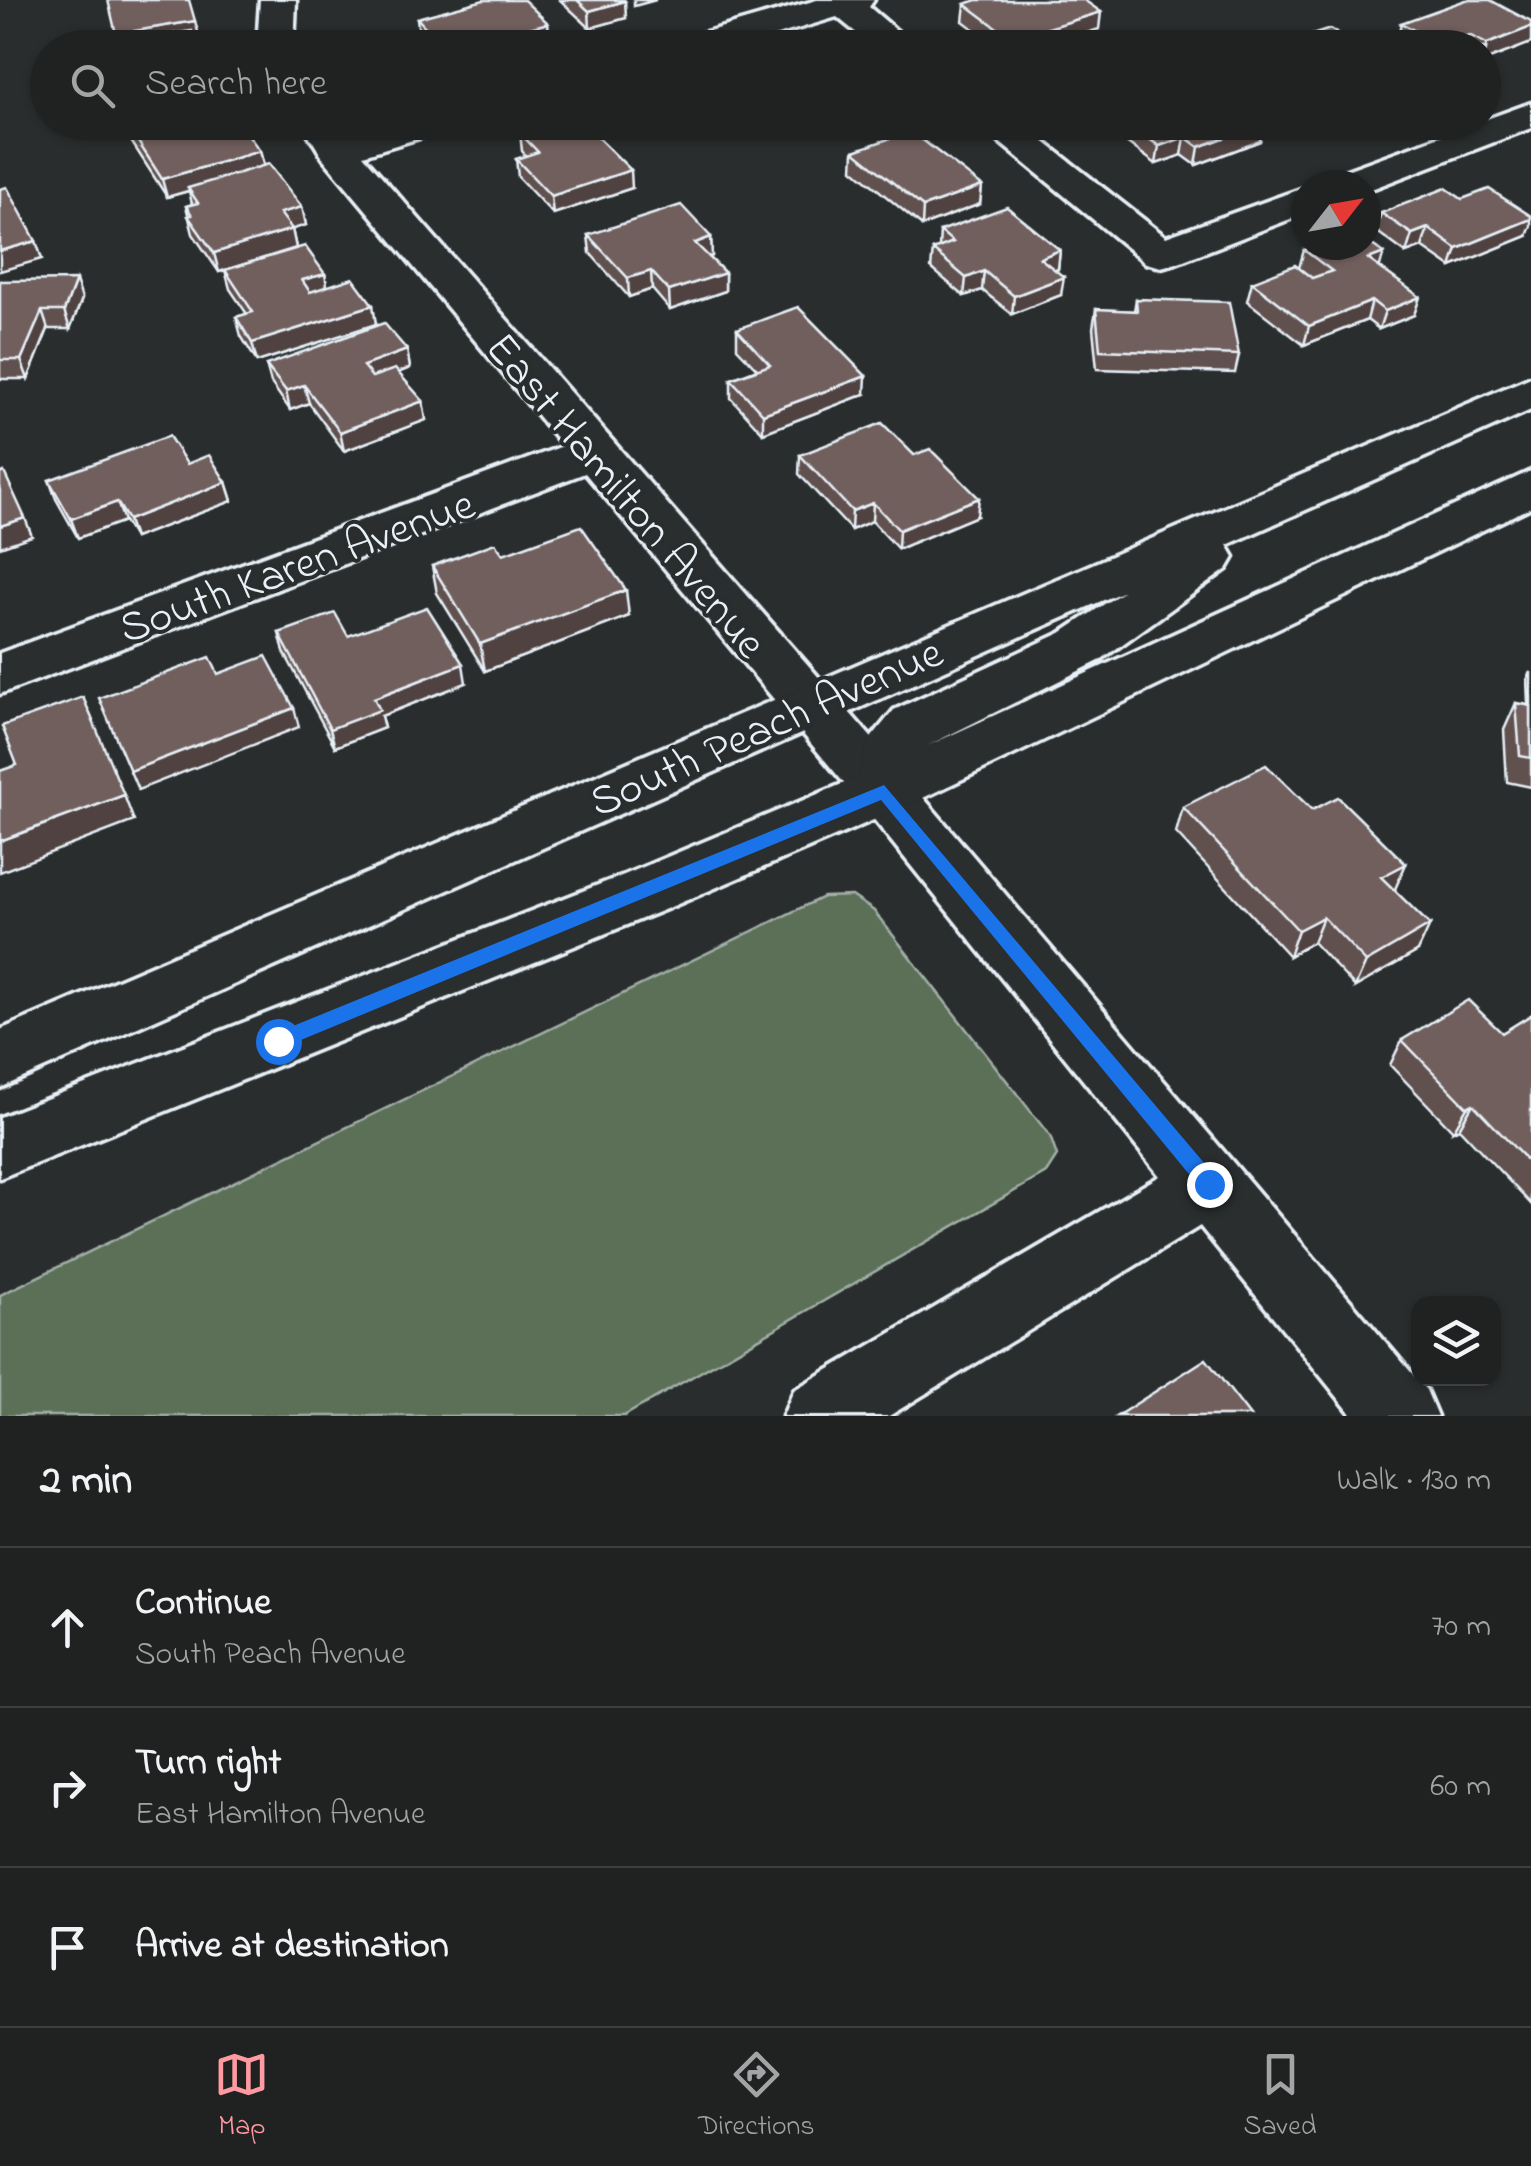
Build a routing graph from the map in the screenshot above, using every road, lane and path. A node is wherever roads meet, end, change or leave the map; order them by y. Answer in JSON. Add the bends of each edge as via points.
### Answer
{"nodes":[{"id":1,"x":278,"y":0,"type":"edge"},
{"id":2,"x":849,"y":2,"type":"edge"},
{"id":3,"x":276,"y":30,"type":"edge"},
{"id":4,"x":753,"y":30,"type":"edge"},
{"id":5,"x":879,"y":30,"type":"edge"},
{"id":6,"x":1531,"y":114,"type":"edge"},
{"id":7,"x":1501,"y":125,"type":"edge"},
{"id":8,"x":332,"y":140,"type":"edge"},
{"id":9,"x":1017,"y":140,"type":"edge"},
{"id":10,"x":1463,"y":140,"type":"edge"},
{"id":11,"x":1381,"y":171,"type":"edge"},
{"id":12,"x":1291,"y":205,"type":"edge"},
{"id":13,"x":1531,"y":392,"type":"edge"},
{"id":14,"x":1458,"y":424,"type":"junction"},
{"id":15,"x":592,"y":453,"type":"junction"},
{"id":16,"x":1531,"y":487,"type":"edge"},
{"id":17,"x":0,"y":674,"type":"edge"},
{"id":18,"x":808,"y":706,"type":"junction"},
{"id":19,"x":884,"y":791,"type":"junction"},
{"id":20,"x":0,"y":1060,"type":"edge"},
{"id":21,"x":0,"y":1148,"type":"edge"},
{"id":22,"x":1209,"y":1184,"type":"junction"},
{"id":23,"x":820,"y":1416,"type":"edge"},
{"id":24,"x":1400,"y":1416,"type":"edge"}],
"edges":[{"from":1,"to":3,"type":"street"},
{"from":2,"to":4,"type":"street"},
{"from":2,"to":5,"type":"street"},
{"from":6,"to":7,"type":"street"},
{"from":8,"to":15,"type":"street","name":"East Hamilton Avenue"},
{"from":9,"to":12,"type":"street","via":[[1161,254]]},
{"from":10,"to":11,"type":"street"},
{"from":13,"to":14,"type":"street","name":"South Peach Avenue"},
{"from":14,"to":18,"type":"street","name":"South Peach Avenue"},
{"from":14,"to":19,"type":"street","via":[[1377,476],[1204,559],[1080,647],[914,725],[895,744]]},
{"from":15,"to":17,"type":"street","name":"South Karen Avenue"},
{"from":15,"to":18,"type":"street","name":"East Hamilton Avenue"},
{"from":16,"to":19,"type":"street"},
{"from":18,"to":19,"type":"street","name":"East Hamilton Avenue"},
{"from":18,"to":20,"type":"street","name":"South Peach Avenue"},
{"from":19,"to":21,"type":"street"},
{"from":19,"to":22,"type":"street","name":"East Hamilton Avenue"},
{"from":22,"to":23,"type":"street"},
{"from":22,"to":24,"type":"street","name":"East Hamilton Avenue"}]}
